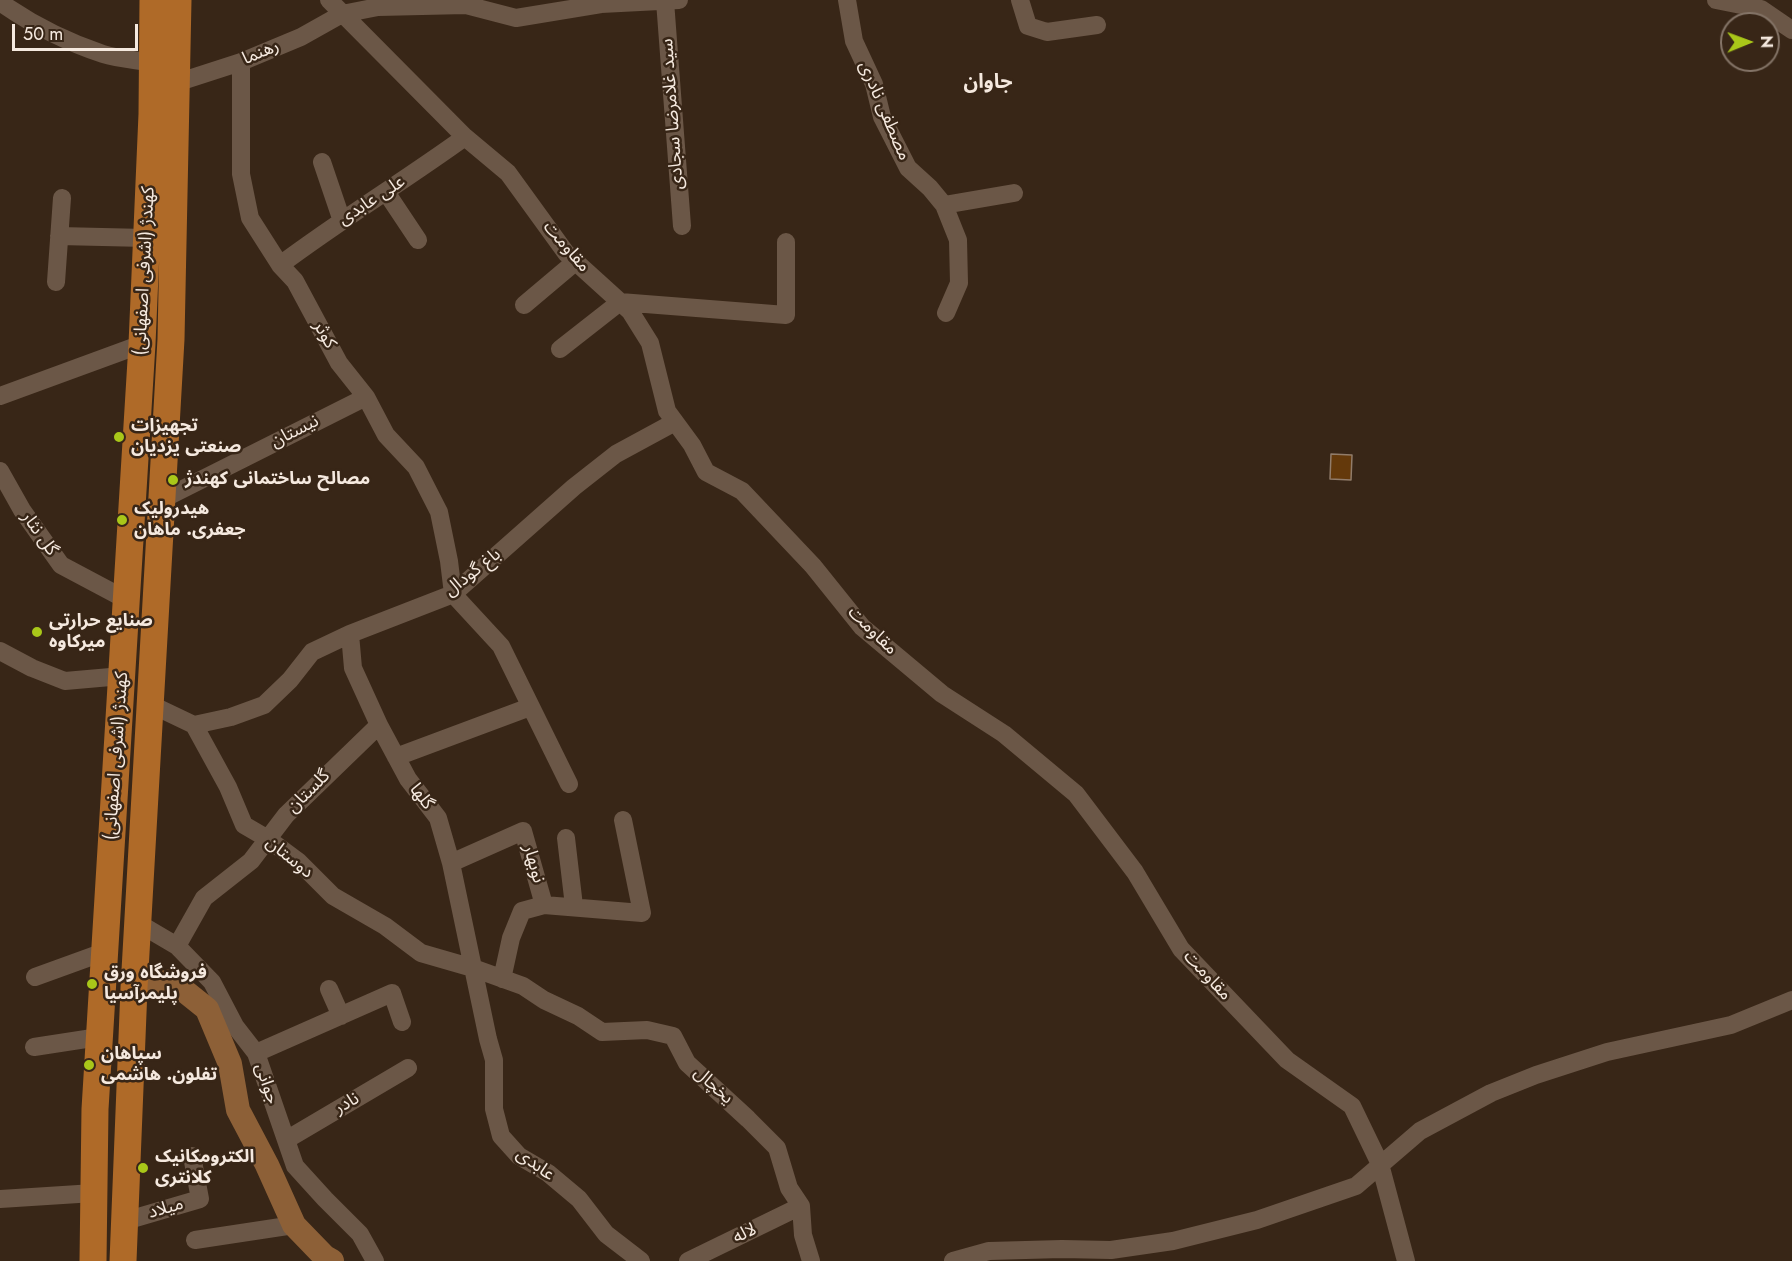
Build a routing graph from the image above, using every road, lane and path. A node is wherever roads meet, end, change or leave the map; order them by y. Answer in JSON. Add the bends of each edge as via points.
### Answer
{"nodes":[{"id":1,"x":153,"y":0,"type":"edge"},
{"id":2,"x":178,"y":0,"type":"edge"},
{"id":3,"x":329,"y":0,"type":"edge"},
{"id":4,"x":847,"y":0,"type":"edge"},
{"id":5,"x":1020,"y":0,"type":"edge"},
{"id":6,"x":1716,"y":0,"type":"edge"},
{"id":7,"x":672,"y":1,"type":"edge"},
{"id":8,"x":0,"y":2,"type":"edge"},
{"id":9,"x":601,"y":2,"type":"edge"},
{"id":10,"x":516,"y":9,"type":"edge"},
{"id":11,"x":342,"y":14,"type":"junction"},
{"id":12,"x":1097,"y":25,"type":"dead end"},
{"id":13,"x":1792,"y":30,"type":"edge"},
{"id":14,"x":241,"y":62,"type":"junction"},
{"id":15,"x":153,"y":63,"type":"junction"},
{"id":16,"x":176,"y":83,"type":"junction"},
{"id":17,"x":152,"y":114,"type":"junction"},
{"id":18,"x":465,"y":137,"type":"junction"},
{"id":19,"x":322,"y":162,"type":"dead end"},
{"id":20,"x":386,"y":192,"type":"junction"},
{"id":21,"x":1014,"y":193,"type":"dead end"},
{"id":22,"x":62,"y":198,"type":"dead end"},
{"id":23,"x":944,"y":205,"type":"junction"},
{"id":24,"x":342,"y":221,"type":"junction"},
{"id":25,"x":682,"y":226,"type":"dead end"},
{"id":26,"x":173,"y":235,"type":"junction"},
{"id":27,"x":59,"y":236,"type":"junction"},
{"id":28,"x":146,"y":238,"type":"junction"},
{"id":29,"x":418,"y":240,"type":"dead end"},
{"id":30,"x":786,"y":242,"type":"dead end"},
{"id":31,"x":575,"y":262,"type":"junction"},
{"id":32,"x":280,"y":265,"type":"junction"},
{"id":33,"x":56,"y":282,"type":"dead end"},
{"id":34,"x":144,"y":299,"type":"junction"},
{"id":35,"x":620,"y":302,"type":"junction"},
{"id":36,"x":524,"y":305,"type":"dead end"},
{"id":37,"x":946,"y":313,"type":"dead end"},
{"id":38,"x":142,"y":344,"type":"junction"},
{"id":39,"x":560,"y":348,"type":"dead end"},
{"id":40,"x":0,"y":396,"type":"edge"},
{"id":41,"x":366,"y":397,"type":"junction"},
{"id":42,"x":675,"y":422,"type":"junction"},
{"id":43,"x":164,"y":447,"type":"junction"},
{"id":44,"x":0,"y":471,"type":"edge"},
{"id":45,"x":161,"y":500,"type":"junction"},
{"id":46,"x":453,"y":594,"type":"junction"},
{"id":47,"x":125,"y":599,"type":"junction"},
{"id":48,"x":350,"y":633,"type":"junction"},
{"id":49,"x":0,"y":651,"type":"edge"},
{"id":50,"x":122,"y":676,"type":"junction"},
{"id":51,"x":150,"y":704,"type":"junction"},
{"id":52,"x":530,"y":707,"type":"junction"},
{"id":53,"x":194,"y":725,"type":"junction"},
{"id":54,"x":379,"y":725,"type":"junction"},
{"id":55,"x":396,"y":757,"type":"junction"},
{"id":56,"x":569,"y":784,"type":"dead end"},
{"id":57,"x":623,"y":820,"type":"dead end"},
{"id":58,"x":268,"y":838,"type":"junction"},
{"id":59,"x":566,"y":838,"type":"dead end"},
{"id":60,"x":451,"y":863,"type":"junction"},
{"id":61,"x":544,"y":905,"type":"junction"},
{"id":62,"x":574,"y":906,"type":"junction"},
{"id":63,"x":138,"y":923,"type":"junction"},
{"id":64,"x":177,"y":946,"type":"junction"},
{"id":65,"x":104,"y":952,"type":"junction"},
{"id":66,"x":472,"y":968,"type":"junction"},
{"id":67,"x":35,"y":977,"type":"dead end"},
{"id":68,"x":502,"y":979,"type":"junction"},
{"id":69,"x":134,"y":988,"type":"junction"},
{"id":70,"x":329,"y":989,"type":"dead end"},
{"id":71,"x":1792,"y":1000,"type":"edge"},
{"id":72,"x":341,"y":1016,"type":"junction"},
{"id":73,"x":402,"y":1022,"type":"dead end"},
{"id":74,"x":99,"y":1036,"type":"junction"},
{"id":75,"x":34,"y":1047,"type":"dead end"},
{"id":76,"x":256,"y":1053,"type":"junction"},
{"id":77,"x":408,"y":1068,"type":"dead end"},
{"id":78,"x":94,"y":1120,"type":"junction"},
{"id":79,"x":286,"y":1140,"type":"junction"},
{"id":80,"x":192,"y":1156,"type":"dead end"},
{"id":81,"x":1380,"y":1164,"type":"junction"},
{"id":82,"x":94,"y":1193,"type":"junction"},
{"id":83,"x":0,"y":1199,"type":"edge"},
{"id":84,"x":801,"y":1206,"type":"junction"},
{"id":85,"x":294,"y":1225,"type":"junction"},
{"id":86,"x":195,"y":1240,"type":"dead end"},
{"id":87,"x":124,"y":1241,"type":"edge"},
{"id":88,"x":93,"y":1261,"type":"edge"},
{"id":89,"x":332,"y":1261,"type":"edge"},
{"id":90,"x":375,"y":1261,"type":"edge"},
{"id":91,"x":641,"y":1261,"type":"edge"},
{"id":92,"x":688,"y":1261,"type":"edge"},
{"id":93,"x":810,"y":1261,"type":"edge"},
{"id":94,"x":952,"y":1261,"type":"edge"},
{"id":95,"x":1406,"y":1261,"type":"edge"}],
"edges":[{"from":1,"to":15,"type":"main road","name":"کهندژ (اشرفی اصفهانی)"},
{"from":2,"to":16,"type":"main road","name":"کهندژ (اشرفی اصفهانی)"},
{"from":3,"to":11,"type":"street","name":"مقاومت"},
{"from":4,"to":23,"type":"street","name":"مصطفی نادری","via":[[854,41],[874,84],[882,117],[908,168]]},
{"from":5,"to":12,"type":"street","via":[[1028,26],[1047,32]]},
{"from":6,"to":13,"type":"street","via":[[1761,9]]},
{"from":7,"to":9,"type":"street"},
{"from":7,"to":25,"type":"street","name":"سید غلامرضا سجادی"},
{"from":8,"to":15,"type":"street","via":[[57,35],[104,54]]},
{"from":9,"to":10,"type":"street"},
{"from":10,"to":11,"type":"street","name":"رهنما","via":[[466,5],[378,8]]},
{"from":11,"to":14,"type":"street","name":"رهنما","via":[[301,37]]},
{"from":11,"to":18,"type":"street","name":"مقاومت"},
{"from":14,"to":16,"type":"street","name":"رهنما"},
{"from":14,"to":32,"type":"street","name":"کوثر","via":[[241,174],[250,218]]},
{"from":15,"to":17,"type":"main road","name":"کهندژ (اشرفی اصفهانی)"},
{"from":16,"to":26,"type":"main road","name":"کهندژ (اشرفی اصفهانی)"},
{"from":17,"to":26,"type":"main road","via":[[161,147],[160,235]]},
{"from":17,"to":28,"type":"main road","name":"کهندژ (اشرفی اصفهانی)"},
{"from":18,"to":20,"type":"street","name":"علی عابدی"},
{"from":18,"to":31,"type":"street","name":"مقاومت","via":[[508,173]]},
{"from":19,"to":24,"type":"street"},
{"from":20,"to":24,"type":"street","name":"علی عابدی"},
{"from":20,"to":29,"type":"street"},
{"from":21,"to":23,"type":"street"},
{"from":22,"to":27,"type":"street"},
{"from":23,"to":37,"type":"street","name":"مصطفی نادری","via":[[958,240],[959,283]]},
{"from":24,"to":32,"type":"street","name":"علی عابدی"},
{"from":26,"to":43,"type":"main road","name":"کهندژ (اشرفی اصفهانی)"},
{"from":27,"to":28,"type":"street"},
{"from":27,"to":33,"type":"street"},
{"from":28,"to":34,"type":"main road","name":"کهندژ (اشرفی اصفهانی)"},
{"from":30,"to":35,"type":"street","via":[[786,315]]},
{"from":31,"to":35,"type":"street","name":"مقاومت"},
{"from":31,"to":36,"type":"street"},
{"from":32,"to":41,"type":"street","name":"کوثر","via":[[295,281],[339,363]]},
{"from":34,"to":38,"type":"main road","name":"کهندژ (اشرفی اصفهانی)"},
{"from":34,"to":43,"type":"main road","via":[[161,302],[159,431]]},
{"from":35,"to":39,"type":"street"},
{"from":35,"to":42,"type":"street","name":"مقاومت","via":[[650,343],[667,411]]},
{"from":38,"to":40,"type":"street"},
{"from":38,"to":47,"type":"main road","name":"کهندژ (اشرفی اصفهانی)"},
{"from":41,"to":45,"type":"street","name":"نیستان"},
{"from":41,"to":46,"type":"street","name":"کوثر","via":[[386,435],[416,467],[439,512]]},
{"from":42,"to":46,"type":"street","name":"باغ گودال","via":[[616,454]]},
{"from":42,"to":81,"type":"street","name":"مقاومت","via":[[706,472],[742,491],[813,566],[862,627],[942,694],[1004,734],[1076,794],[1135,872],[1181,949],[1287,1060],[1352,1106]]},
{"from":43,"to":45,"type":"main road","name":"کهندژ (اشرفی اصفهانی)"},
{"from":44,"to":47,"type":"street","name":"گل نثار","via":[[61,565]]},
{"from":45,"to":51,"type":"main road","name":"کهندژ (اشرفی اصفهانی)"},
{"from":46,"to":48,"type":"street","name":"باغ گودال"},
{"from":46,"to":52,"type":"street","via":[[501,646]]},
{"from":47,"to":50,"type":"main road","name":"کهندژ (اشرفی اصفهانی)"},
{"from":48,"to":53,"type":"street","name":"باغ گودال","via":[[312,652],[264,705]]},
{"from":48,"to":54,"type":"street","name":"گلها","via":[[353,668]]},
{"from":49,"to":50,"type":"street","via":[[65,681]]},
{"from":50,"to":65,"type":"main road","name":"کهندژ (اشرفی اصفهانی)"},
{"from":51,"to":53,"type":"street"},
{"from":51,"to":63,"type":"main road","name":"کهندژ (اشرفی اصفهانی)"},
{"from":52,"to":55,"type":"street"},
{"from":52,"to":56,"type":"street"},
{"from":53,"to":58,"type":"street","name":"دوستان","via":[[244,825]]},
{"from":54,"to":55,"type":"street","name":"گلها"},
{"from":54,"to":58,"type":"street","name":"گلستان","via":[[286,815]]},
{"from":55,"to":60,"type":"street","name":"گلها","via":[[438,818]]},
{"from":57,"to":62,"type":"street","via":[[642,914]]},
{"from":58,"to":64,"type":"street","name":"گلستان","via":[[251,861],[204,898]]},
{"from":58,"to":66,"type":"street","name":"دوستان","via":[[333,896],[385,926],[421,953]]},
{"from":59,"to":62,"type":"street"},
{"from":60,"to":61,"type":"street","name":"نوبهار","via":[[523,831]]},
{"from":60,"to":66,"type":"street","name":"گلها"},
{"from":61,"to":62,"type":"street"},
{"from":61,"to":68,"type":"street","via":[[522,911]]},
{"from":63,"to":64,"type":"street","name":"جوانی"},
{"from":63,"to":69,"type":"main road","name":"کهندژ (اشرفی اصفهانی)"},
{"from":64,"to":76,"type":"street","name":"جوانی","via":[[212,982],[235,1026]]},
{"from":65,"to":67,"type":"street"},
{"from":65,"to":74,"type":"main road","name":"کهندژ (اشرفی اصفهانی)"},
{"from":66,"to":68,"type":"street","name":"یخچال"},
{"from":66,"to":91,"type":"street","name":"عابدی","via":[[494,1060],[494,1109],[501,1136],[519,1156],[548,1173],[579,1199],[606,1234]]},
{"from":68,"to":84,"type":"street","name":"یخچال","via":[[602,1032],[647,1030],[673,1036],[687,1063],[777,1148],[789,1188]]},
{"from":69,"to":85,"type":"street","name":"جوانی","via":[[172,981],[207,1009],[230,1064],[238,1110]]},
{"from":69,"to":87,"type":"main road","name":"کهندژ (اشرفی اصفهانی)"},
{"from":70,"to":72,"type":"street"},
{"from":71,"to":81,"type":"street","via":[[1731,1025],[1607,1052],[1536,1075],[1491,1093],[1420,1131]]},
{"from":72,"to":73,"type":"street","via":[[392,993]]},
{"from":72,"to":76,"type":"street"},
{"from":74,"to":75,"type":"street"},
{"from":74,"to":78,"type":"main road","name":"کهندژ (اشرفی اصفهانی)"},
{"from":76,"to":79,"type":"street","name":"جوانی"},
{"from":77,"to":79,"type":"street","name":"نادر"},
{"from":78,"to":82,"type":"main road","name":"کهندژ (اشرفی اصفهانی)"},
{"from":78,"to":87,"type":"main road","via":[[104,1178],[107,1235],[116,1244]]},
{"from":79,"to":90,"type":"street","name":"جوانی","via":[[296,1166],[360,1234]]},
{"from":80,"to":87,"type":"street","name":"میلاد","via":[[200,1199]]},
{"from":81,"to":94,"type":"street","via":[[1356,1186],[1257,1220],[1173,1241],[1111,1250],[989,1251]]},
{"from":81,"to":95,"type":"street","name":"مقاومت"},
{"from":82,"to":83,"type":"street"},
{"from":82,"to":88,"type":"main road","name":"کهندژ (اشرفی اصفهانی)"},
{"from":84,"to":92,"type":"street","name":"لاله"},
{"from":84,"to":93,"type":"street","name":"یخچال","via":[[802,1235]]},
{"from":85,"to":86,"type":"street"},
{"from":85,"to":89,"type":"street","name":"جوانی"}]}
